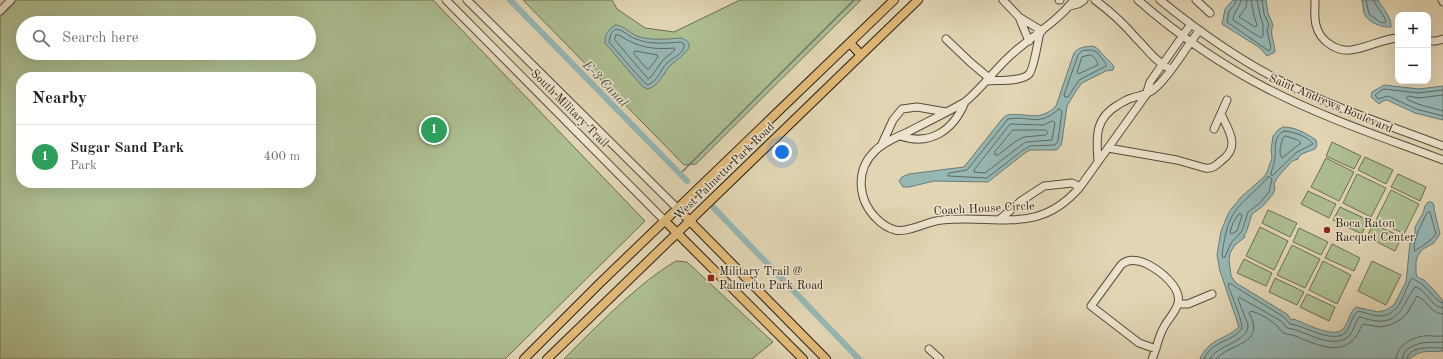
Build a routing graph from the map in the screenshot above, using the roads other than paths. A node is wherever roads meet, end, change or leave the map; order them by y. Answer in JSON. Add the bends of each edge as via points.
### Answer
{"nodes":[{"id":1,"x":11,"y":0,"type":"edge"},
{"id":2,"x":446,"y":0,"type":"edge"},
{"id":3,"x":467,"y":0,"type":"edge"},
{"id":4,"x":894,"y":0,"type":"edge"},
{"id":5,"x":918,"y":0,"type":"edge"},
{"id":6,"x":1003,"y":0,"type":"edge"},
{"id":7,"x":1084,"y":0,"type":"edge"},
{"id":8,"x":1095,"y":0,"type":"edge"},
{"id":9,"x":1138,"y":0,"type":"edge"},
{"id":10,"x":1160,"y":0,"type":"edge"},
{"id":11,"x":1196,"y":0,"type":"edge"},
{"id":12,"x":1315,"y":0,"type":"edge"},
{"id":13,"x":1072,"y":3,"type":"edge"},
{"id":14,"x":0,"y":11,"type":"edge"},
{"id":15,"x":1210,"y":13,"type":"dead end"},
{"id":16,"x":1019,"y":17,"type":"junction"},
{"id":17,"x":1192,"y":24,"type":"junction"},
{"id":18,"x":1199,"y":30,"type":"junction"},
{"id":19,"x":1041,"y":31,"type":"junction"},
{"id":20,"x":1183,"y":36,"type":"junction"},
{"id":21,"x":1395,"y":38,"type":"edge"},
{"id":22,"x":946,"y":39,"type":"dead end"},
{"id":23,"x":1443,"y":39,"type":"edge"},
{"id":24,"x":1431,"y":40,"type":"edge"},
{"id":25,"x":1029,"y":41,"type":"junction"},
{"id":26,"x":1190,"y":42,"type":"junction"},
{"id":27,"x":850,"y":43,"type":"junction"},
{"id":28,"x":861,"y":55,"type":"junction"},
{"id":29,"x":1161,"y":65,"type":"junction"},
{"id":30,"x":1170,"y":69,"type":"junction"},
{"id":31,"x":988,"y":79,"type":"junction"},
{"id":32,"x":1146,"y":95,"type":"junction"},
{"id":33,"x":1226,"y":100,"type":"dead end"},
{"id":34,"x":965,"y":102,"type":"junction"},
{"id":35,"x":946,"y":112,"type":"junction"},
{"id":36,"x":1221,"y":114,"type":"junction"},
{"id":37,"x":1214,"y":129,"type":"dead end"},
{"id":38,"x":900,"y":136,"type":"junction"},
{"id":39,"x":881,"y":146,"type":"junction"},
{"id":40,"x":1443,"y":146,"type":"edge"},
{"id":41,"x":1108,"y":148,"type":"junction"},
{"id":42,"x":1443,"y":160,"type":"edge"},
{"id":43,"x":1098,"y":161,"type":"junction"},
{"id":44,"x":1080,"y":187,"type":"junction"},
{"id":45,"x":678,"y":208,"type":"junction"},
{"id":46,"x":999,"y":220,"type":"junction"},
{"id":47,"x":665,"y":221,"type":"junction"},
{"id":48,"x":690,"y":221,"type":"junction"},
{"id":49,"x":678,"y":233,"type":"junction"},
{"id":50,"x":1212,"y":294,"type":"dead end"},
{"id":51,"x":1178,"y":304,"type":"junction"},
{"id":52,"x":929,"y":348,"type":"dead end"},
{"id":53,"x":1156,"y":349,"type":"junction"},
{"id":54,"x":524,"y":359,"type":"edge"},
{"id":55,"x":547,"y":359,"type":"edge"},
{"id":56,"x":803,"y":359,"type":"edge"},
{"id":57,"x":826,"y":359,"type":"edge"},
{"id":58,"x":940,"y":359,"type":"edge"},
{"id":59,"x":1152,"y":359,"type":"edge"}],
"edges":[{"from":1,"to":14,"type":"street"},
{"from":2,"to":47,"type":"street","name":"South Military Trail"},
{"from":3,"to":45,"type":"street","name":"South Military Trail"},
{"from":4,"to":27,"type":"main road","name":"West Palmetto Park Road"},
{"from":5,"to":28,"type":"main road","name":"West Palmetto Park Road"},
{"from":6,"to":16,"type":"street"},
{"from":7,"to":13,"type":"street","name":"Coach House Circle","via":[[1078,4]]},
{"from":8,"to":29,"type":"street","via":[[1123,24]]},
{"from":9,"to":20,"type":"street","name":"Saint Andrews Boulevard"},
{"from":10,"to":17,"type":"street","name":"Saint Andrews Boulevard"},
{"from":11,"to":15,"type":"street"},
{"from":12,"to":21,"type":"street","via":[[1315,20],[1319,32],[1326,42],[1335,48],[1352,50]]},
{"from":13,"to":19,"type":"street","name":"Coach House Circle"},
{"from":16,"to":19,"type":"street"},
{"from":16,"to":25,"type":"street"},
{"from":17,"to":18,"type":"street","name":"Saint Andrews Boulevard"},
{"from":17,"to":20,"type":"street","name":"Coach House Circle"},
{"from":18,"to":26,"type":"street","name":"Coach House Circle"},
{"from":18,"to":40,"type":"street","name":"Saint Andrews Boulevard","via":[[1254,66],[1305,92]]},
{"from":19,"to":25,"type":"street","name":"Coach House Circle"},
{"from":19,"to":31,"type":"street","via":[[1028,76],[1018,79]]},
{"from":20,"to":26,"type":"street","name":"Saint Andrews Boulevard"},
{"from":20,"to":29,"type":"street","name":"Coach House Circle"},
{"from":22,"to":31,"type":"street"},
{"from":23,"to":24,"type":"street"},
{"from":25,"to":31,"type":"street","name":"Coach House Circle","via":[[1012,54]]},
{"from":26,"to":30,"type":"street","name":"Coach House Circle"},
{"from":26,"to":42,"type":"street","name":"Saint Andrews Boulevard","via":[[1244,76],[1295,102]]},
{"from":27,"to":28,"type":"main road"},
{"from":27,"to":45,"type":"main road","name":"West Palmetto Park Road"},
{"from":28,"to":48,"type":"main road","name":"West Palmetto Park Road"},
{"from":29,"to":30,"type":"street"},
{"from":29,"to":32,"type":"street","name":"Coach House Circle","via":[[1150,82]]},
{"from":30,"to":32,"type":"street","name":"Coach House Circle","via":[[1161,83]]},
{"from":31,"to":34,"type":"street","name":"Coach House Circle"},
{"from":32,"to":41,"type":"street","name":"Coach House Circle"},
{"from":32,"to":43,"type":"street","via":[[1131,98],[1106,114],[1098,132]]},
{"from":33,"to":36,"type":"street"},
{"from":34,"to":35,"type":"street","name":"Coach House Circle"},
{"from":34,"to":38,"type":"street","via":[[959,116],[932,138]]},
{"from":35,"to":38,"type":"street","name":"Coach House Circle"},
{"from":35,"to":39,"type":"street","via":[[917,107],[902,109],[893,120]]},
{"from":36,"to":37,"type":"street"},
{"from":36,"to":41,"type":"street","via":[[1232,137],[1232,150],[1212,169]]},
{"from":38,"to":39,"type":"street","name":"Coach House Circle"},
{"from":39,"to":46,"type":"street","name":"Coach House Circle","via":[[867,162],[860,186],[868,209],[887,226],[900,230],[945,219]]},
{"from":41,"to":43,"type":"street","name":"Coach House Circle"},
{"from":43,"to":44,"type":"street","name":"Coach House Circle"},
{"from":44,"to":46,"type":"street","name":"Coach House Circle","via":[[1066,202],[1040,216]]},
{"from":44,"to":46,"type":"street","via":[[1072,183],[1044,186],[1021,200]]},
{"from":45,"to":47,"type":"main road","name":"West Palmetto Park Road"},
{"from":45,"to":48,"type":"main road","name":"South Military Trail"},
{"from":47,"to":49,"type":"main road","name":"South Military Trail"},
{"from":47,"to":54,"type":"main road","name":"West Palmetto Park Road"},
{"from":48,"to":49,"type":"main road","name":"West Palmetto Park Road"},
{"from":48,"to":57,"type":"main road","name":"South Military Trail"},
{"from":49,"to":55,"type":"main road","name":"West Palmetto Park Road"},
{"from":49,"to":56,"type":"main road","name":"South Military Trail"},
{"from":50,"to":51,"type":"street","via":[[1188,304]]},
{"from":51,"to":53,"type":"street","via":[[1164,326]]},
{"from":51,"to":53,"type":"street","via":[[1177,292],[1164,276],[1149,265],[1132,260],[1121,265],[1091,306],[1139,342]]},
{"from":52,"to":58,"type":"street"},
{"from":53,"to":59,"type":"street"}]}
